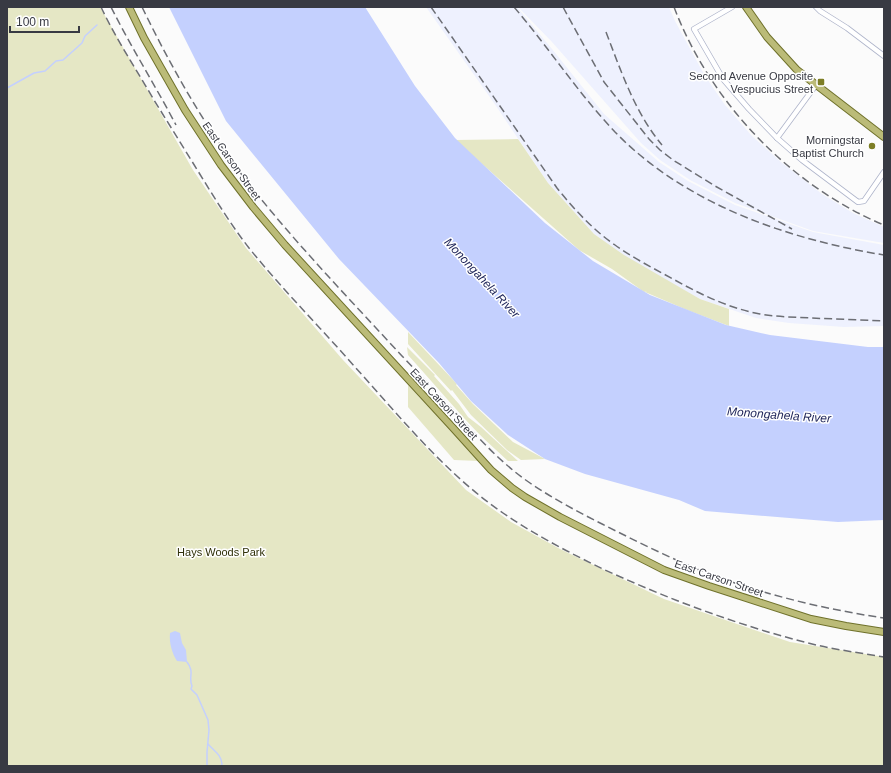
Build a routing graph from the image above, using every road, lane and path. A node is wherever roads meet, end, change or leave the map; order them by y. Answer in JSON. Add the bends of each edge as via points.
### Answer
{"nodes":[{"id":1,"x":129,"y":7,"type":"edge"},
{"id":2,"x":732,"y":7,"type":"edge"},
{"id":3,"x":746,"y":7,"type":"edge"},
{"id":4,"x":816,"y":7,"type":"edge"},
{"id":5,"x":884,"y":56,"type":"edge"},
{"id":6,"x":816,"y":85,"type":"junction"},
{"id":7,"x":883,"y":135,"type":"edge"},
{"id":8,"x":777,"y":138,"type":"junction"},
{"id":9,"x":884,"y":172,"type":"edge"},
{"id":10,"x":884,"y":632,"type":"edge"}],
"edges":[{"from":1,"to":10,"type":"main road","name":"East Carson Street","via":[[185,110],[221,165],[253,207],[290,251],[501,479],[525,497],[560,517],[664,570],[811,619]]},
{"from":2,"to":8,"type":"street","via":[[694,29],[723,79]]},
{"from":3,"to":6,"type":"main road","via":[[774,46]]},
{"from":4,"to":5,"type":"street"},
{"from":6,"to":7,"type":"main road"},
{"from":6,"to":8,"type":"street"},
{"from":8,"to":9,"type":"street","via":[[802,160],[860,202],[864,201]]}]}
